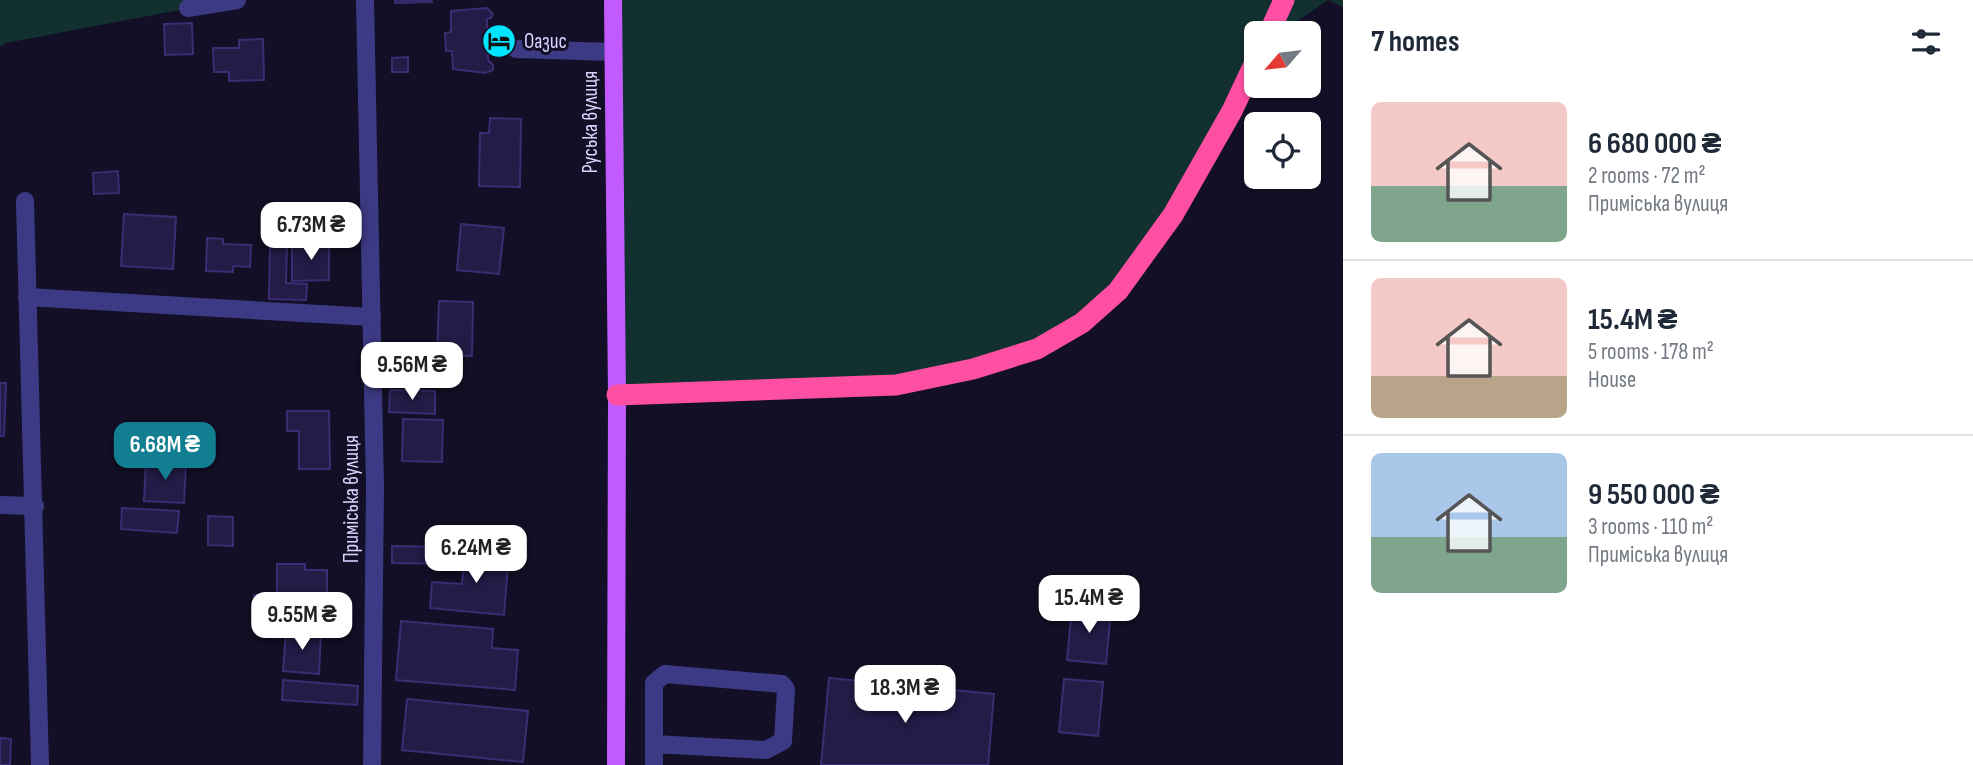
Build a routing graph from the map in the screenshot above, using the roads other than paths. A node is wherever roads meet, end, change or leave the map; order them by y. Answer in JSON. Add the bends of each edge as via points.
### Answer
{"nodes":[{"id":1,"x":237,"y":0,"type":"edge"},
{"id":2,"x":365,"y":0,"type":"edge"},
{"id":3,"x":612,"y":0,"type":"edge"},
{"id":4,"x":1284,"y":0,"type":"edge"},
{"id":5,"x":188,"y":8,"type":"dead end"},
{"id":6,"x":1274,"y":21,"type":"edge"},
{"id":7,"x":516,"y":49,"type":"dead end"},
{"id":8,"x":612,"y":52,"type":"junction"},
{"id":9,"x":1244,"y":86,"type":"edge"},
{"id":10,"x":25,"y":201,"type":"dead end"},
{"id":11,"x":27,"y":297,"type":"junction"},
{"id":12,"x":372,"y":317,"type":"junction"},
{"id":13,"x":617,"y":395,"type":"junction"},
{"id":14,"x":0,"y":505,"type":"edge"},
{"id":15,"x":35,"y":506,"type":"junction"},
{"id":16,"x":654,"y":744,"type":"junction"},
{"id":17,"x":40,"y":765,"type":"edge"},
{"id":18,"x":372,"y":765,"type":"edge"},
{"id":19,"x":616,"y":765,"type":"edge"},
{"id":20,"x":654,"y":765,"type":"edge"}],
"edges":[{"from":1,"to":5,"type":"street"},
{"from":2,"to":12,"type":"street","name":"Приміська вулиця"},
{"from":3,"to":8,"type":"main road","name":"Руська вулиця"},
{"from":4,"to":6,"type":"highway"},
{"from":7,"to":8,"type":"street"},
{"from":8,"to":13,"type":"main road","name":"Руська вулиця"},
{"from":9,"to":13,"type":"highway","via":[[1173,215],[1118,291],[1082,323],[1037,349],[973,369],[896,384]]},
{"from":10,"to":11,"type":"street"},
{"from":11,"to":12,"type":"street"},
{"from":11,"to":15,"type":"street"},
{"from":12,"to":18,"type":"street","name":"Приміська вулиця"},
{"from":13,"to":19,"type":"main road","name":"Руська вулиця"},
{"from":14,"to":15,"type":"street"},
{"from":15,"to":17,"type":"street"},
{"from":16,"to":16,"type":"street","via":[[766,750],[776,746],[783,741],[786,689],[782,684],[665,674],[654,683]]},
{"from":16,"to":20,"type":"street"}]}
